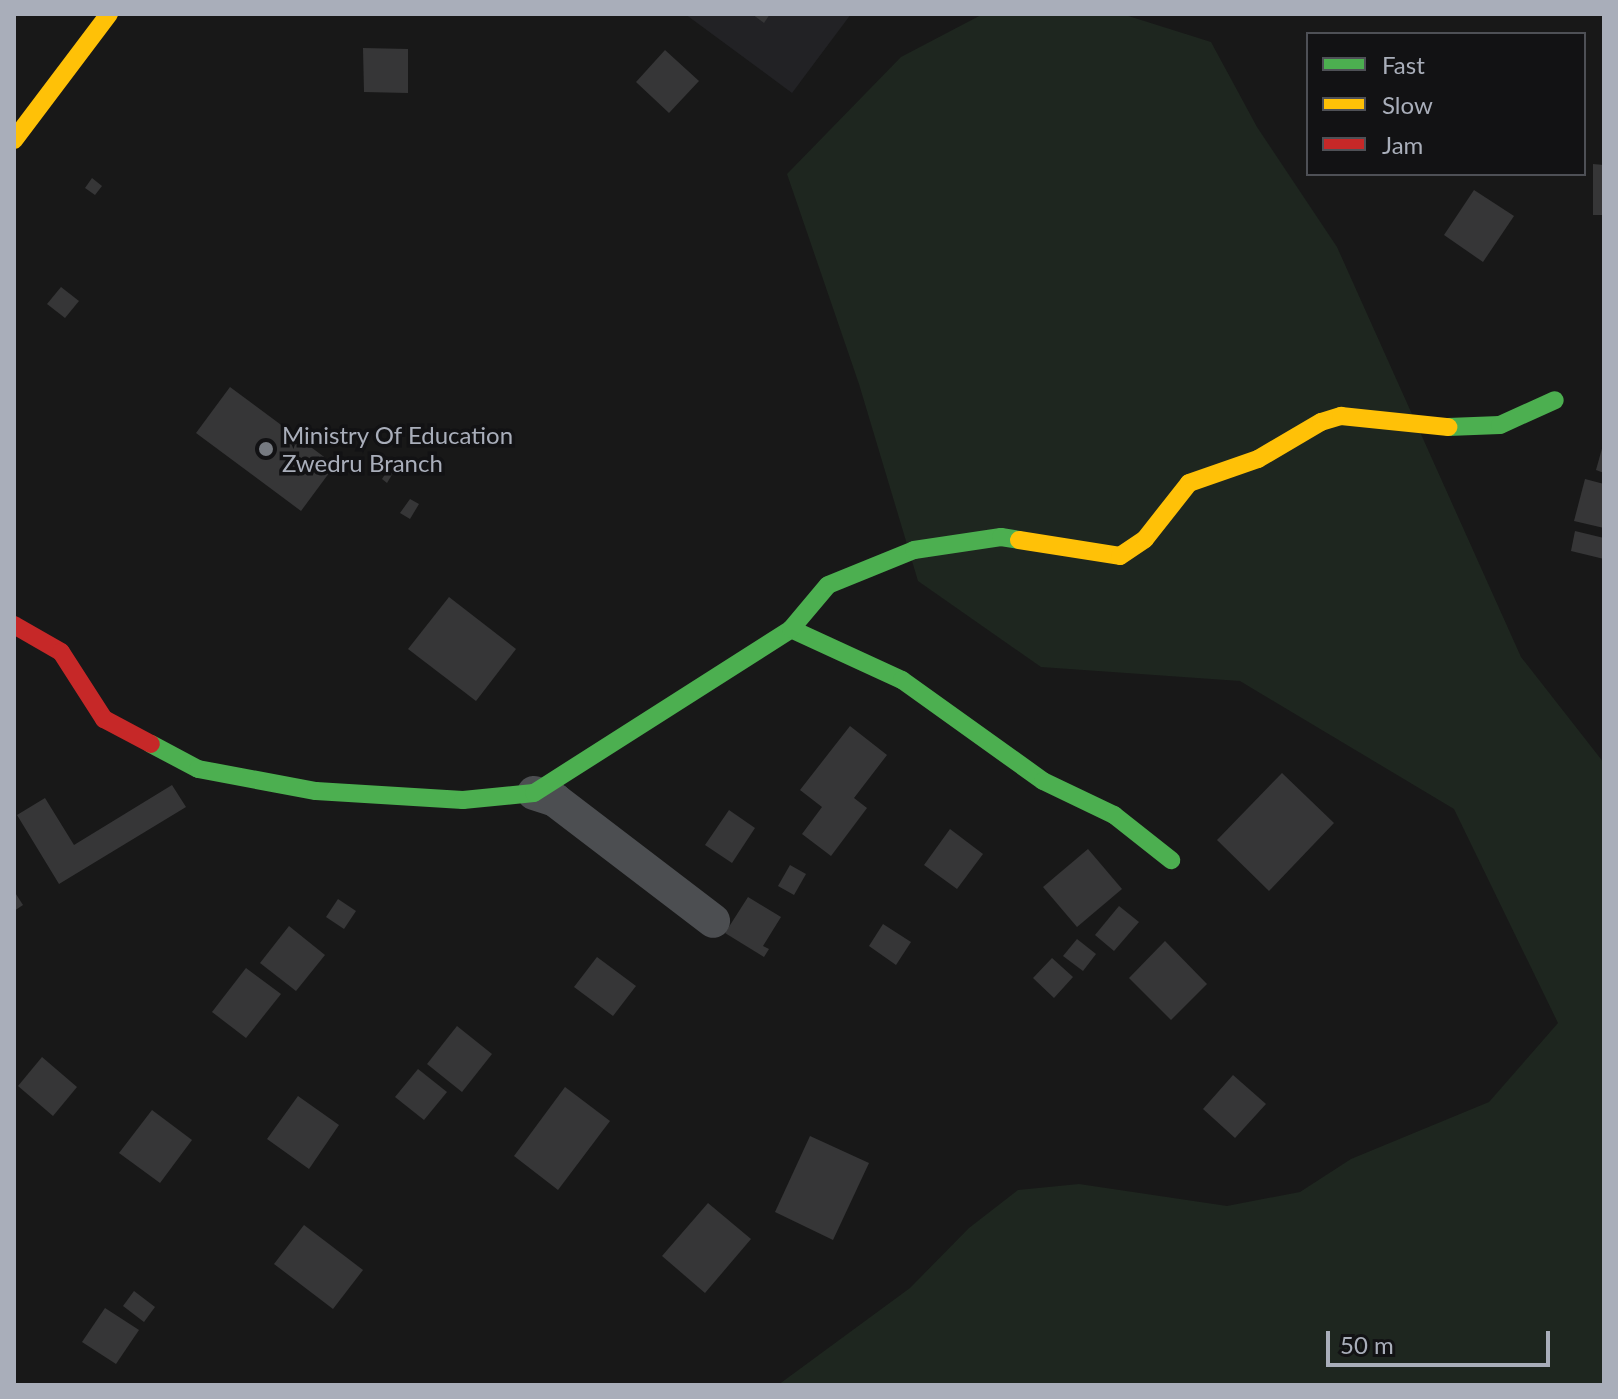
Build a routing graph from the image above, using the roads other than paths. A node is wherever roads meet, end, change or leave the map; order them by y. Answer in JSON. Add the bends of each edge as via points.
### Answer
{"nodes":[{"id":1,"x":109,"y":14,"type":"edge"},
{"id":2,"x":14,"y":140,"type":"edge"},
{"id":3,"x":1555,"y":400,"type":"dead end"},
{"id":4,"x":14,"y":625,"type":"edge"},
{"id":5,"x":791,"y":629,"type":"junction"},
{"id":6,"x":534,"y":793,"type":"junction"},
{"id":7,"x":1171,"y":860,"type":"dead end"},
{"id":8,"x":713,"y":921,"type":"dead end"}],
"edges":[{"from":1,"to":2,"type":"main road"},
{"from":3,"to":5,"type":"main road","via":[[1500,425],[1444,427],[1341,416],[1234,470],[1189,483],[1145,539],[1120,556],[1001,537],[914,550],[828,585]]},
{"from":4,"to":6,"type":"main road","via":[[61,652],[104,719],[198,769],[316,791],[463,800]]},
{"from":5,"to":6,"type":"main road"},
{"from":5,"to":7,"type":"main road","via":[[902,680],[1043,781],[1114,815]]},
{"from":6,"to":8,"type":"street","via":[[555,800]]}]}
